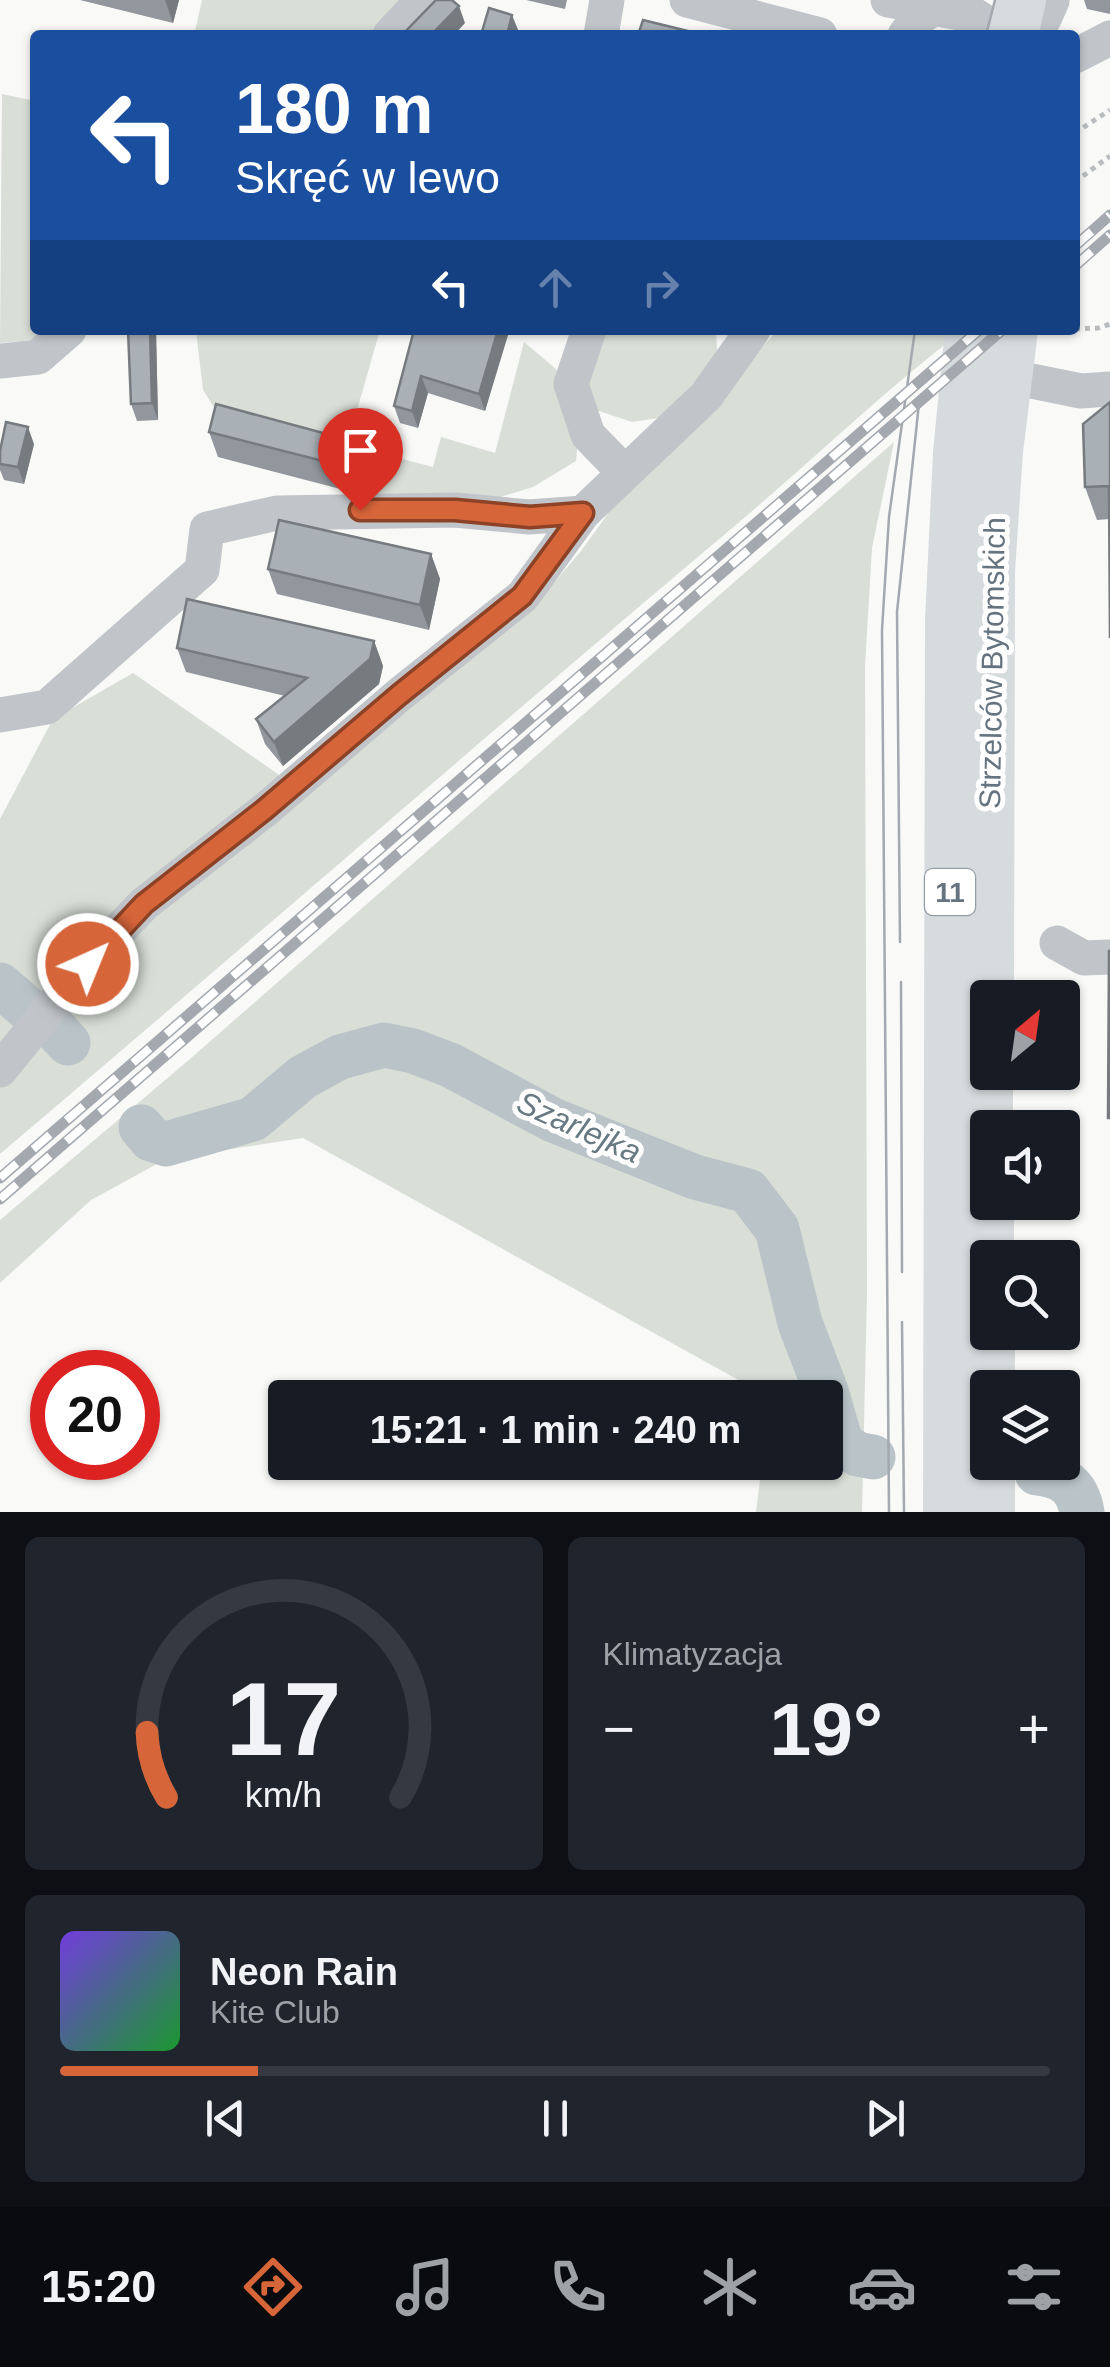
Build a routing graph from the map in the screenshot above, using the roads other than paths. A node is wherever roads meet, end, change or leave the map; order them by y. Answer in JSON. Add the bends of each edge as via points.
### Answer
{"nodes":[{"id":1,"x":423,"y":0,"type":"edge"},
{"id":2,"x":607,"y":0,"type":"edge"},
{"id":3,"x":688,"y":0,"type":"edge"},
{"id":4,"x":888,"y":0,"type":"edge"},
{"id":5,"x":1052,"y":1,"type":"edge"},
{"id":6,"x":934,"y":9,"type":"junction"},
{"id":7,"x":1006,"y":17,"type":"edge"},
{"id":8,"x":395,"y":30,"type":"edge"},
{"id":9,"x":602,"y":30,"type":"edge"},
{"id":10,"x":801,"y":30,"type":"edge"},
{"id":11,"x":909,"y":30,"type":"edge"},
{"id":12,"x":1032,"y":30,"type":"edge"},
{"id":13,"x":1049,"y":30,"type":"edge"},
{"id":14,"x":1110,"y":38,"type":"edge"},
{"id":15,"x":1080,"y":53,"type":"edge"},
{"id":16,"x":63,"y":335,"type":"edge"},
{"id":17,"x":587,"y":335,"type":"edge"},
{"id":18,"x":749,"y":335,"type":"edge"},
{"id":19,"x":970,"y":335,"type":"edge"},
{"id":20,"x":1010,"y":353,"type":"edge"},
{"id":21,"x":0,"y":361,"type":"edge"},
{"id":22,"x":1110,"y":390,"type":"edge"},
{"id":23,"x":626,"y":473,"type":"junction"},
{"id":24,"x":583,"y":513,"type":"junction"},
{"id":25,"x":0,"y":714,"type":"edge"},
{"id":26,"x":1057,"y":943,"type":"dead end"},
{"id":27,"x":1110,"y":957,"type":"edge"},
{"id":28,"x":988,"y":980,"type":"edge"},
{"id":29,"x":0,"y":1070,"type":"edge"},
{"id":30,"x":990,"y":1480,"type":"edge"},
{"id":31,"x":948,"y":1512,"type":"edge"},
{"id":32,"x":990,"y":1512,"type":"edge"}],
"edges":[{"from":1,"to":8,"type":"street"},
{"from":2,"to":9,"type":"street"},
{"from":3,"to":10,"type":"street"},
{"from":4,"to":6,"type":"street"},
{"from":5,"to":12,"type":"street"},
{"from":5,"to":13,"type":"highway"},
{"from":6,"to":7,"type":"street"},
{"from":6,"to":11,"type":"street"},
{"from":14,"to":15,"type":"street"},
{"from":16,"to":21,"type":"street","via":[[38,357]]},
{"from":17,"to":23,"type":"street","via":[[571,384],[588,435]]},
{"from":18,"to":23,"type":"street","via":[[706,396]]},
{"from":19,"to":31,"type":"highway","number":"11","via":[[950,621]]},
{"from":20,"to":22,"type":"street","via":[[1081,391]]},
{"from":20,"to":28,"type":"highway","name":"Strzelców Bytomskich","number":"11","via":[[990,571]]},
{"from":23,"to":24,"type":"street"},
{"from":24,"to":25,"type":"street","via":[[277,513],[208,529],[202,570],[47,707]]},
{"from":24,"to":29,"type":"street","via":[[522,596],[144,904]]},
{"from":26,"to":27,"type":"street","via":[[1084,958]]},
{"from":30,"to":32,"type":"highway"}]}
